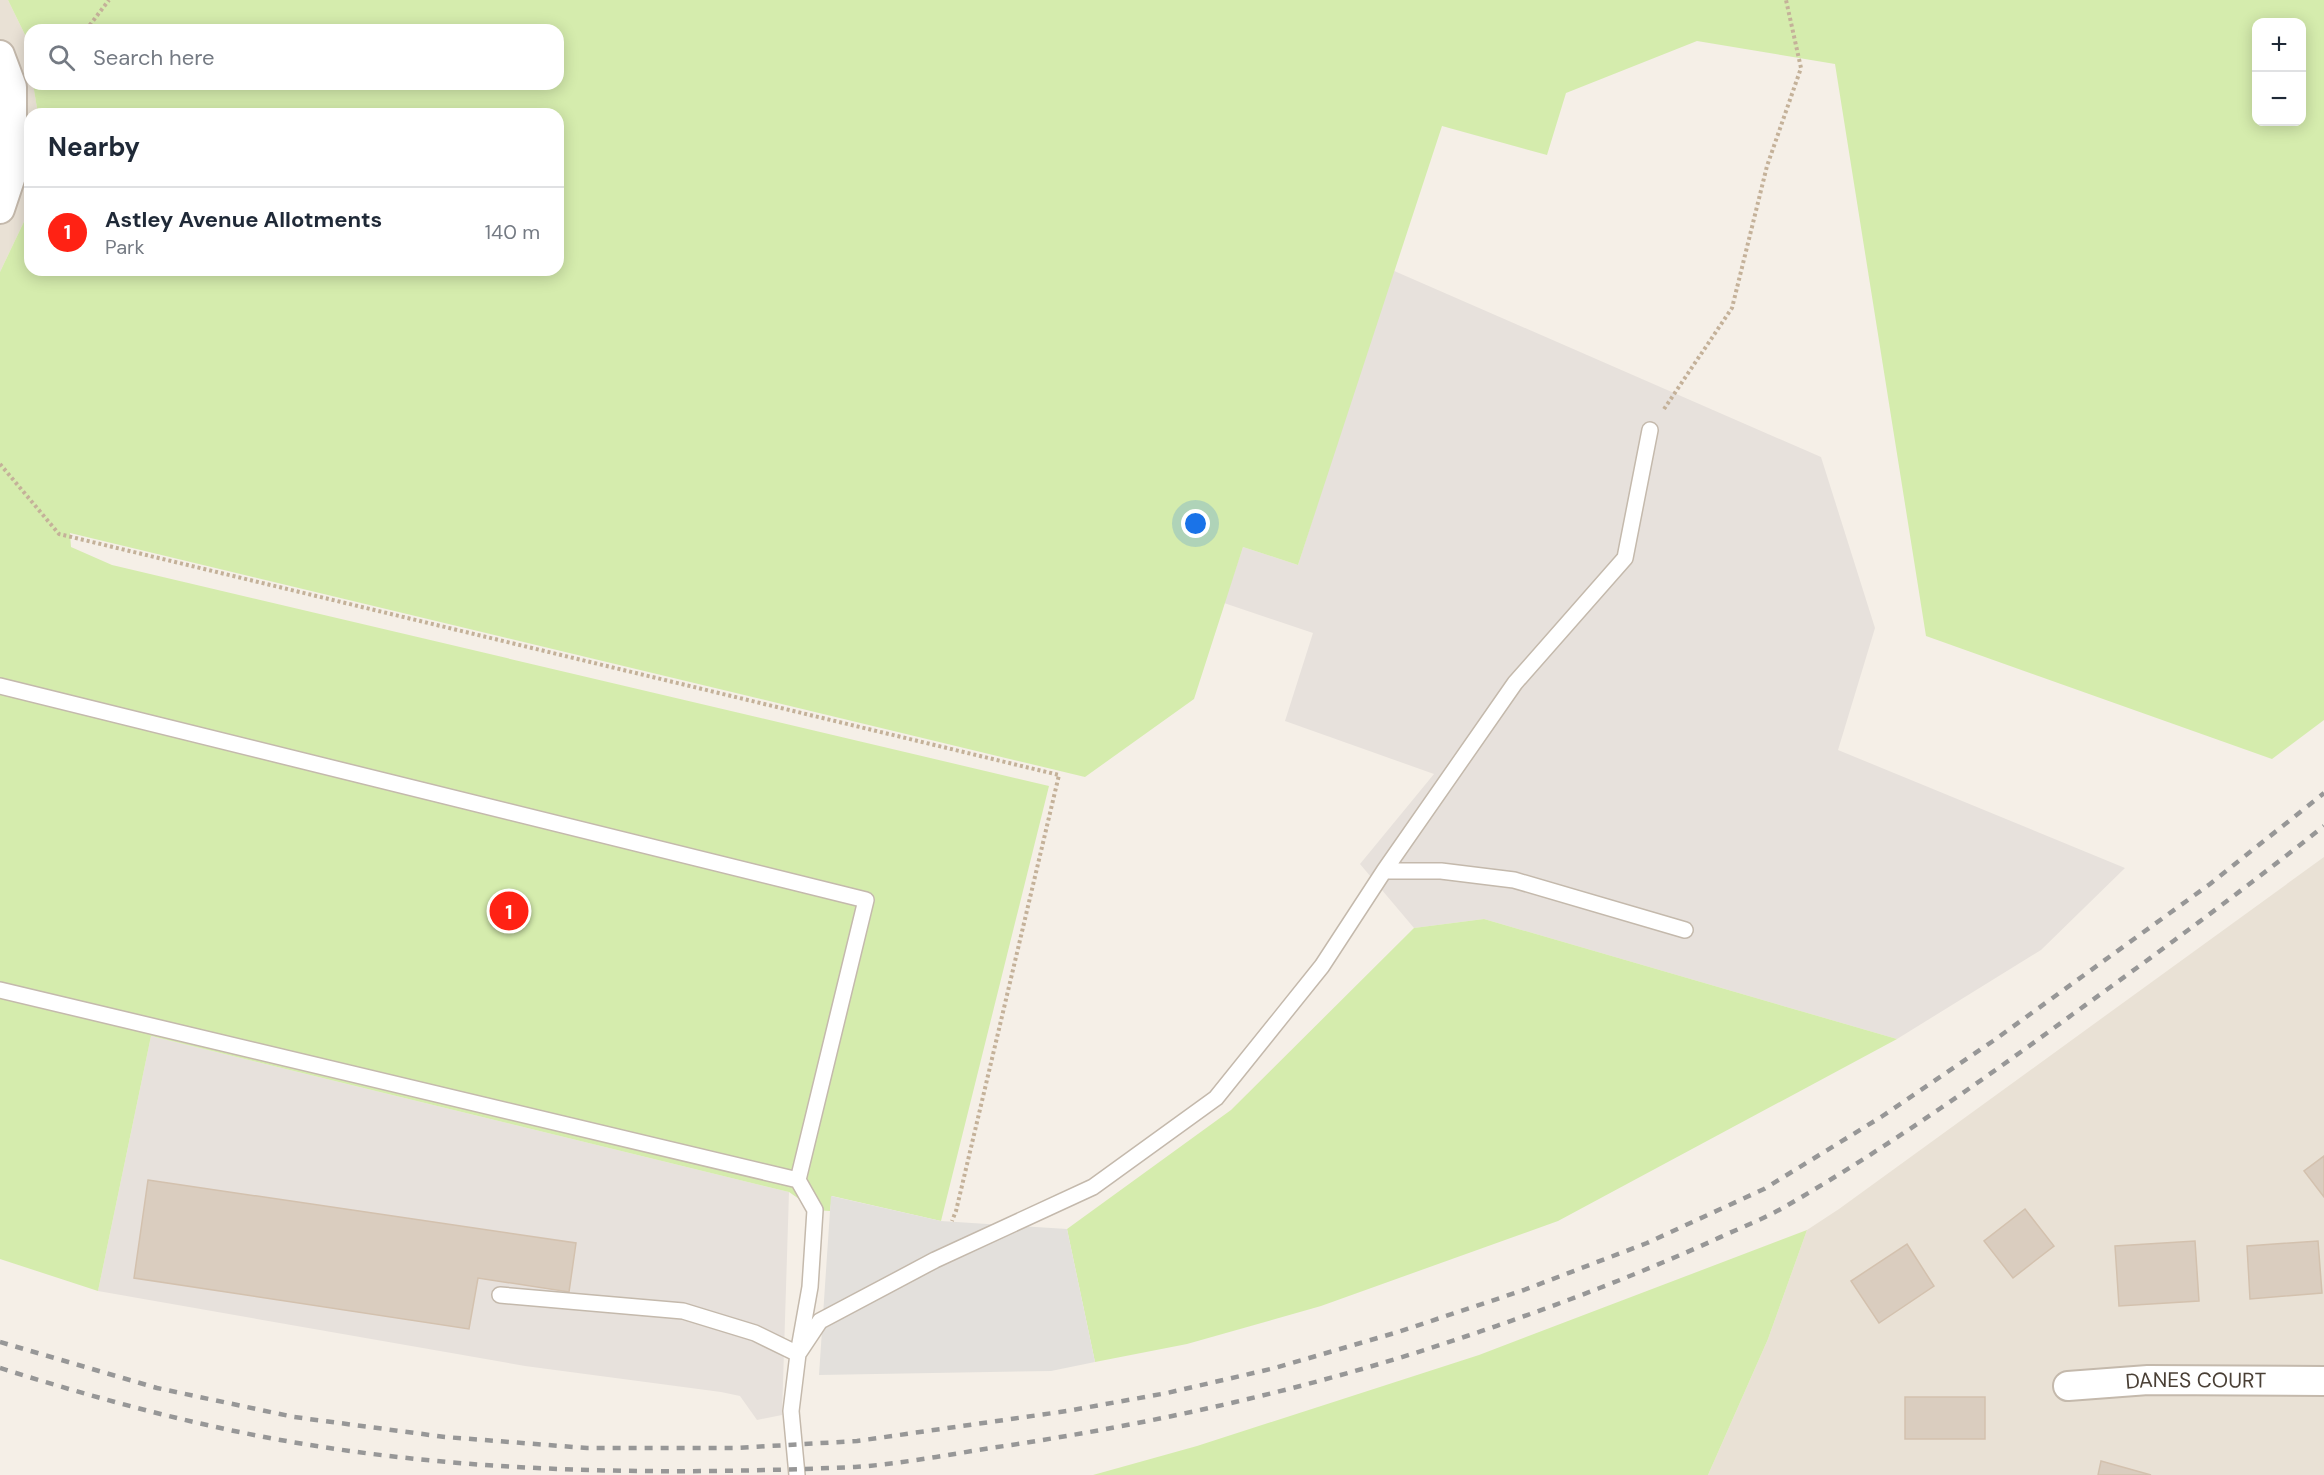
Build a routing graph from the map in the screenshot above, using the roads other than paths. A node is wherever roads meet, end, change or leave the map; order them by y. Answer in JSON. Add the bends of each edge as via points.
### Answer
{"nodes":[{"id":1,"x":0,"y":55,"type":"edge"},
{"id":2,"x":0,"y":209,"type":"edge"},
{"id":3,"x":1650,"y":430,"type":"road end"},
{"id":4,"x":0,"y":686,"type":"edge"},
{"id":5,"x":1384,"y":871,"type":"junction"},
{"id":6,"x":1686,"y":930,"type":"dead end"},
{"id":7,"x":0,"y":990,"type":"edge"},
{"id":8,"x":798,"y":1180,"type":"junction"},
{"id":9,"x":500,"y":1295,"type":"dead end"},
{"id":10,"x":798,"y":1354,"type":"junction"},
{"id":11,"x":2324,"y":1381,"type":"edge"},
{"id":12,"x":2068,"y":1386,"type":"dead end"},
{"id":13,"x":797,"y":1475,"type":"edge"}],
"edges":[{"from":1,"to":2,"type":"street","via":[[12,87],[12,173]]},
{"from":3,"to":5,"type":"lane","via":[[1625,558],[1515,683]]},
{"from":4,"to":8,"type":"lane","via":[[866,900]]},
{"from":5,"to":6,"type":"lane","via":[[1514,880]]},
{"from":5,"to":10,"type":"lane","via":[[1322,966],[1216,1098],[1093,1187],[934,1260],[820,1321]]},
{"from":7,"to":8,"type":"lane"},
{"from":8,"to":10,"type":"lane","via":[[815,1210],[810,1287]]},
{"from":9,"to":10,"type":"lane","via":[[683,1311],[755,1333]]},
{"from":10,"to":13,"type":"lane","via":[[791,1412]]},
{"from":11,"to":12,"type":"street","name":"DANES COURT","via":[[2148,1380]]}]}
